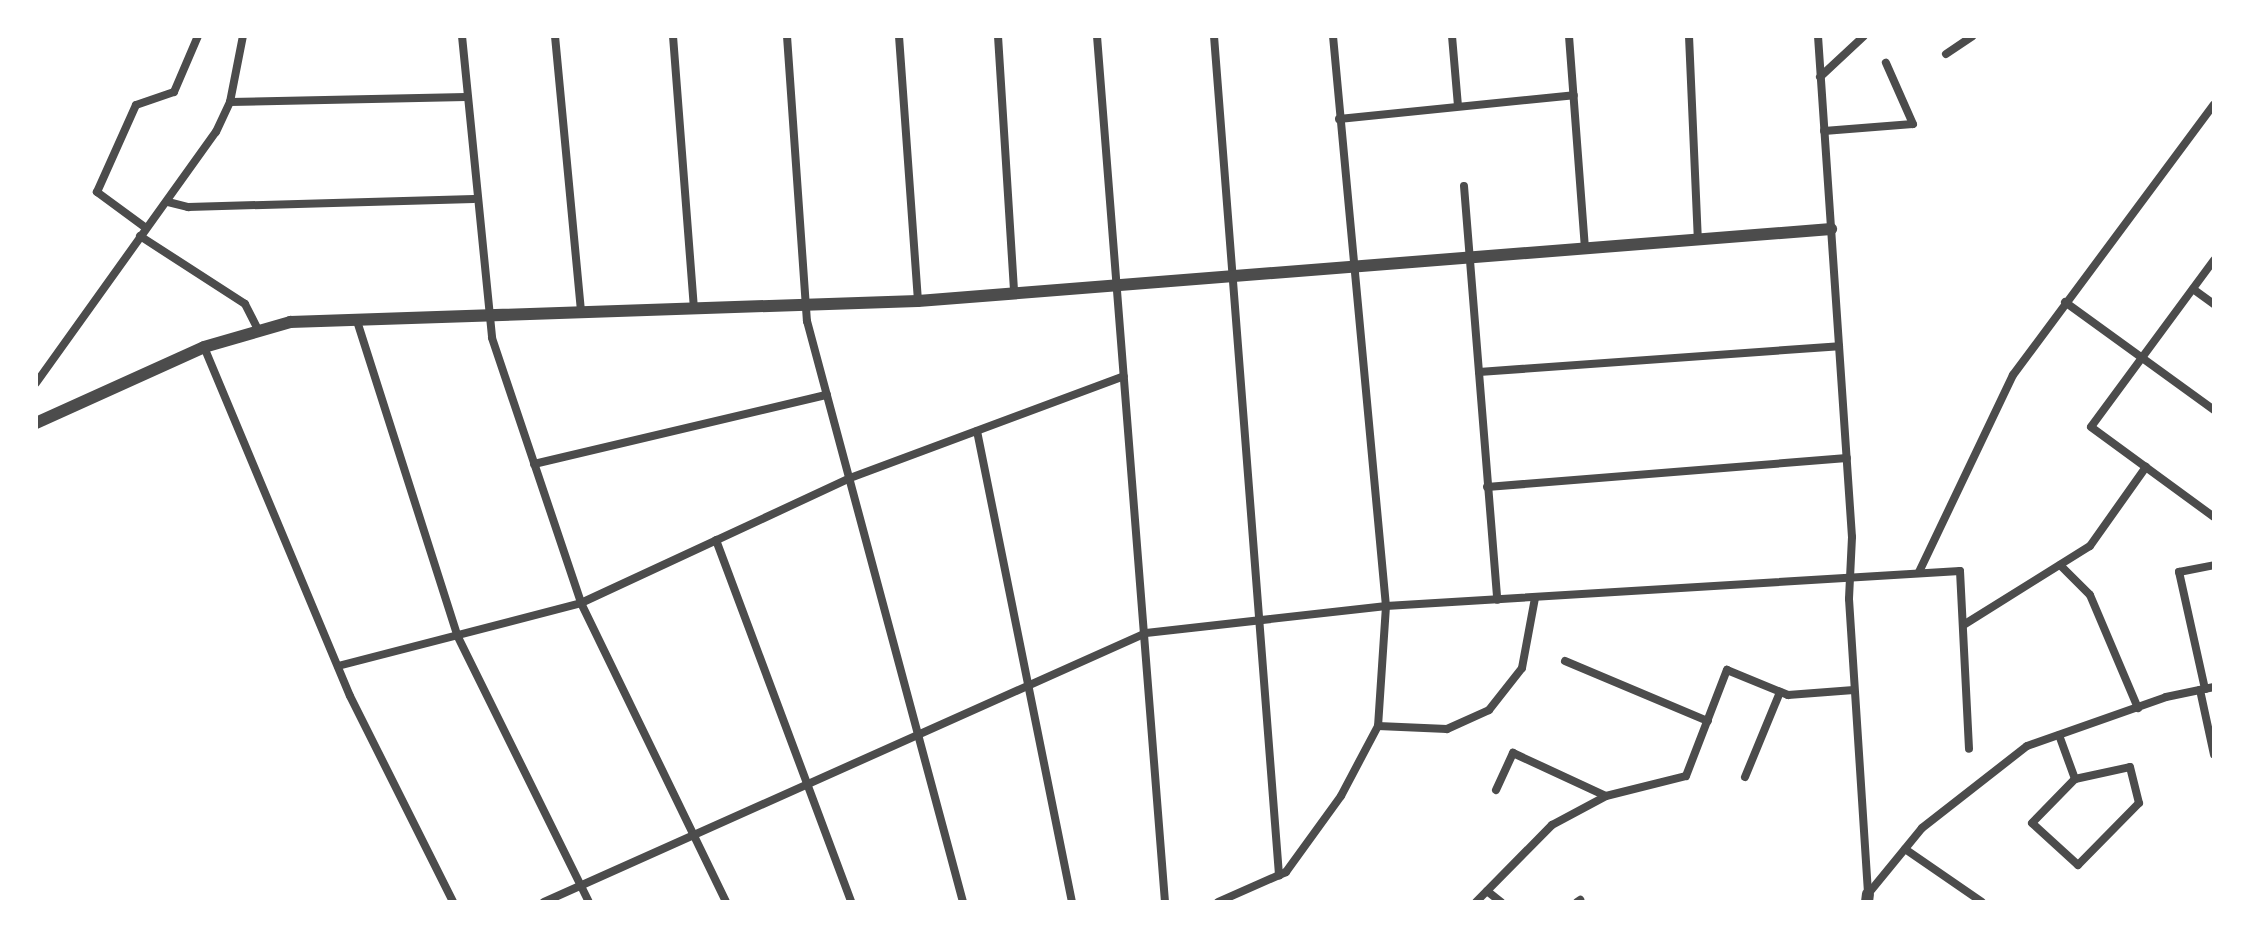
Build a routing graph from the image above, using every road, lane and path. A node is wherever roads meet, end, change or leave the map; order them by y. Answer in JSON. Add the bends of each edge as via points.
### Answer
{"nodes":[{"id":1,"x":198,"y":36,"type":"edge"},
{"id":2,"x":243,"y":36,"type":"edge"},
{"id":3,"x":462,"y":36,"type":"edge"},
{"id":4,"x":555,"y":36,"type":"edge"},
{"id":5,"x":673,"y":36,"type":"edge"},
{"id":6,"x":787,"y":36,"type":"edge"},
{"id":7,"x":899,"y":36,"type":"edge"},
{"id":8,"x":998,"y":36,"type":"edge"},
{"id":9,"x":1097,"y":36,"type":"edge"},
{"id":10,"x":1214,"y":36,"type":"edge"},
{"id":11,"x":1333,"y":36,"type":"edge"},
{"id":12,"x":1452,"y":36,"type":"edge"},
{"id":13,"x":1569,"y":36,"type":"edge"},
{"id":14,"x":1689,"y":36,"type":"edge"},
{"id":15,"x":1818,"y":36,"type":"edge"},
{"id":16,"x":1864,"y":36,"type":"edge"},
{"id":17,"x":1973,"y":36,"type":"edge"},
{"id":18,"x":1946,"y":54,"type":"dead end"},
{"id":19,"x":1886,"y":63,"type":"dead end"},
{"id":20,"x":1820,"y":77,"type":"junction"},
{"id":21,"x":1574,"y":95,"type":"junction"},
{"id":22,"x":466,"y":97,"type":"junction"},
{"id":23,"x":230,"y":102,"type":"junction"},
{"id":24,"x":2214,"y":104,"type":"edge"},
{"id":25,"x":1458,"y":106,"type":"junction"},
{"id":26,"x":1339,"y":119,"type":"junction"},
{"id":27,"x":1824,"y":131,"type":"junction"},
{"id":28,"x":1464,"y":186,"type":"dead end"},
{"id":29,"x":474,"y":199,"type":"junction"},
{"id":30,"x":168,"y":202,"type":"junction"},
{"id":31,"x":1831,"y":229,"type":"junction"},
{"id":32,"x":143,"y":232,"type":"junction"},
{"id":33,"x":1698,"y":239,"type":"junction"},
{"id":34,"x":1585,"y":248,"type":"junction"},
{"id":35,"x":1469,"y":257,"type":"junction"},
{"id":36,"x":2214,"y":260,"type":"edge"},
{"id":37,"x":1351,"y":266,"type":"junction"},
{"id":38,"x":1233,"y":276,"type":"junction"},
{"id":39,"x":1117,"y":285,"type":"junction"},
{"id":40,"x":2193,"y":289,"type":"junction"},
{"id":41,"x":1014,"y":293,"type":"junction"},
{"id":42,"x":918,"y":301,"type":"junction"},
{"id":43,"x":2065,"y":302,"type":"junction"},
{"id":44,"x":2214,"y":304,"type":"edge"},
{"id":45,"x":806,"y":306,"type":"junction"},
{"id":46,"x":694,"y":309,"type":"junction"},
{"id":47,"x":581,"y":313,"type":"junction"},
{"id":48,"x":488,"y":317,"type":"junction"},
{"id":49,"x":357,"y":321,"type":"junction"},
{"id":50,"x":258,"y":329,"type":"junction"},
{"id":51,"x":1839,"y":346,"type":"junction"},
{"id":52,"x":204,"y":347,"type":"junction"},
{"id":53,"x":2143,"y":358,"type":"junction"},
{"id":54,"x":1479,"y":372,"type":"junction"},
{"id":55,"x":1124,"y":376,"type":"junction"},
{"id":56,"x":36,"y":383,"type":"edge"},
{"id":57,"x":827,"y":395,"type":"junction"},
{"id":58,"x":2214,"y":410,"type":"edge"},
{"id":59,"x":36,"y":423,"type":"edge"},
{"id":60,"x":977,"y":431,"type":"junction"},
{"id":61,"x":1847,"y":458,"type":"junction"},
{"id":62,"x":534,"y":464,"type":"junction"},
{"id":63,"x":2146,"y":467,"type":"junction"},
{"id":64,"x":850,"y":478,"type":"junction"},
{"id":65,"x":1487,"y":487,"type":"junction"},
{"id":66,"x":2214,"y":517,"type":"edge"},
{"id":67,"x":716,"y":540,"type":"junction"},
{"id":68,"x":2060,"y":565,"type":"junction"},
{"id":69,"x":2214,"y":565,"type":"edge"},
{"id":70,"x":1919,"y":572,"type":"junction"},
{"id":71,"x":1848,"y":575,"type":"junction"},
{"id":72,"x":1535,"y":598,"type":"junction"},
{"id":73,"x":1497,"y":600,"type":"junction"},
{"id":74,"x":581,"y":603,"type":"junction"},
{"id":75,"x":1386,"y":606,"type":"junction"},
{"id":76,"x":1263,"y":623,"type":"junction"},
{"id":77,"x":1965,"y":624,"type":"junction"},
{"id":78,"x":1146,"y":633,"type":"junction"},
{"id":79,"x":457,"y":635,"type":"junction"},
{"id":80,"x":1565,"y":661,"type":"dead end"},
{"id":81,"x":338,"y":666,"type":"junction"},
{"id":82,"x":1029,"y":684,"type":"junction"},
{"id":83,"x":2206,"y":688,"type":"edge"},
{"id":84,"x":1854,"y":690,"type":"junction"},
{"id":85,"x":1780,"y":692,"type":"junction"},
{"id":86,"x":2138,"y":708,"type":"junction"},
{"id":87,"x":1708,"y":721,"type":"junction"},
{"id":88,"x":1378,"y":726,"type":"junction"},
{"id":89,"x":918,"y":732,"type":"junction"},
{"id":90,"x":2059,"y":735,"type":"junction"},
{"id":91,"x":1969,"y":749,"type":"dead end"},
{"id":92,"x":2214,"y":755,"type":"edge"},
{"id":93,"x":1745,"y":777,"type":"dead end"},
{"id":94,"x":2075,"y":779,"type":"junction"},
{"id":95,"x":807,"y":783,"type":"junction"},
{"id":96,"x":1496,"y":790,"type":"dead end"},
{"id":97,"x":1606,"y":796,"type":"junction"},
{"id":98,"x":694,"y":835,"type":"junction"},
{"id":99,"x":1905,"y":849,"type":"junction"},
{"id":100,"x":1279,"y":875,"type":"junction"},
{"id":101,"x":581,"y":887,"type":"junction"},
{"id":102,"x":1487,"y":891,"type":"junction"},
{"id":103,"x":1868,"y":898,"type":"edge"},
{"id":104,"x":453,"y":902,"type":"edge"},
{"id":105,"x":544,"y":902,"type":"edge"},
{"id":106,"x":589,"y":902,"type":"edge"},
{"id":107,"x":726,"y":902,"type":"edge"},
{"id":108,"x":851,"y":902,"type":"edge"},
{"id":109,"x":963,"y":902,"type":"edge"},
{"id":110,"x":1072,"y":902,"type":"edge"},
{"id":111,"x":1165,"y":902,"type":"edge"},
{"id":112,"x":1218,"y":902,"type":"edge"},
{"id":113,"x":1476,"y":902,"type":"edge"},
{"id":114,"x":1501,"y":902,"type":"edge"},
{"id":115,"x":1982,"y":902,"type":"edge"}],
"edges":[{"from":1,"to":32,"type":"street","via":[[174,92],[136,105],[97,192]]},
{"from":2,"to":23,"type":"street"},
{"from":3,"to":22,"type":"street"},
{"from":4,"to":47,"type":"street"},
{"from":5,"to":46,"type":"street"},
{"from":6,"to":45,"type":"street"},
{"from":7,"to":42,"type":"street"},
{"from":8,"to":41,"type":"street"},
{"from":9,"to":39,"type":"street"},
{"from":10,"to":38,"type":"street"},
{"from":11,"to":26,"type":"street"},
{"from":12,"to":25,"type":"street"},
{"from":13,"to":21,"type":"street"},
{"from":14,"to":33,"type":"street"},
{"from":15,"to":20,"type":"street"},
{"from":16,"to":20,"type":"street"},
{"from":17,"to":18,"type":"street"},
{"from":19,"to":27,"type":"street","via":[[1913,124]]},
{"from":20,"to":27,"type":"street"},
{"from":21,"to":25,"type":"street"},
{"from":21,"to":34,"type":"street"},
{"from":22,"to":23,"type":"street"},
{"from":22,"to":29,"type":"street"},
{"from":23,"to":30,"type":"street"},
{"from":24,"to":43,"type":"street"},
{"from":25,"to":26,"type":"street"},
{"from":26,"to":37,"type":"street"},
{"from":27,"to":31,"type":"street"},
{"from":28,"to":35,"type":"street"},
{"from":29,"to":30,"type":"street","via":[[188,207]]},
{"from":29,"to":48,"type":"street"},
{"from":30,"to":32,"type":"street"},
{"from":31,"to":33,"type":"street"},
{"from":31,"to":51,"type":"street"},
{"from":32,"to":50,"type":"street","via":[[245,304]]},
{"from":32,"to":56,"type":"street"},
{"from":33,"to":34,"type":"street"},
{"from":34,"to":35,"type":"street"},
{"from":35,"to":37,"type":"street"},
{"from":35,"to":54,"type":"street"},
{"from":36,"to":40,"type":"street"},
{"from":37,"to":38,"type":"street"},
{"from":37,"to":75,"type":"street"},
{"from":38,"to":39,"type":"street"},
{"from":38,"to":76,"type":"street"},
{"from":39,"to":41,"type":"street"},
{"from":39,"to":55,"type":"street"},
{"from":40,"to":44,"type":"street"},
{"from":40,"to":53,"type":"street"},
{"from":41,"to":42,"type":"street"},
{"from":42,"to":45,"type":"street"},
{"from":43,"to":53,"type":"street"},
{"from":43,"to":70,"type":"street","via":[[2013,375]]},
{"from":45,"to":46,"type":"street"},
{"from":45,"to":57,"type":"street"},
{"from":46,"to":47,"type":"street"},
{"from":47,"to":48,"type":"street"},
{"from":48,"to":49,"type":"street"},
{"from":48,"to":62,"type":"street"},
{"from":49,"to":50,"type":"street","via":[[290,322]]},
{"from":49,"to":79,"type":"street"},
{"from":50,"to":52,"type":"street"},
{"from":51,"to":54,"type":"street"},
{"from":51,"to":61,"type":"street"},
{"from":52,"to":59,"type":"street"},
{"from":52,"to":81,"type":"street"},
{"from":53,"to":58,"type":"street"},
{"from":53,"to":63,"type":"street","via":[[2091,427]]},
{"from":54,"to":65,"type":"street"},
{"from":55,"to":60,"type":"street"},
{"from":55,"to":78,"type":"street"},
{"from":57,"to":62,"type":"street"},
{"from":57,"to":64,"type":"street"},
{"from":60,"to":64,"type":"street"},
{"from":60,"to":82,"type":"street"},
{"from":61,"to":65,"type":"street"},
{"from":61,"to":71,"type":"street","via":[[1852,537]]},
{"from":62,"to":74,"type":"street"},
{"from":63,"to":66,"type":"street"},
{"from":63,"to":68,"type":"street","via":[[2090,546]]},
{"from":64,"to":67,"type":"street"},
{"from":64,"to":89,"type":"street"},
{"from":65,"to":73,"type":"street"},
{"from":67,"to":74,"type":"street"},
{"from":67,"to":95,"type":"street"},
{"from":68,"to":77,"type":"street"},
{"from":68,"to":86,"type":"street","via":[[2090,595]]},
{"from":69,"to":83,"type":"street","via":[[2179,572]]},
{"from":70,"to":71,"type":"street"},
{"from":70,"to":77,"type":"street","via":[[1960,571]]},
{"from":71,"to":72,"type":"street"},
{"from":71,"to":84,"type":"street"},
{"from":72,"to":73,"type":"street"},
{"from":72,"to":88,"type":"street","via":[[1522,668],[1489,710],[1447,729]]},
{"from":73,"to":75,"type":"street"},
{"from":74,"to":79,"type":"street"},
{"from":74,"to":98,"type":"street"},
{"from":75,"to":76,"type":"street"},
{"from":75,"to":88,"type":"street"},
{"from":76,"to":78,"type":"street"},
{"from":76,"to":100,"type":"street"},
{"from":77,"to":91,"type":"street"},
{"from":78,"to":82,"type":"street"},
{"from":78,"to":111,"type":"street"},
{"from":79,"to":81,"type":"street"},
{"from":79,"to":101,"type":"street"},
{"from":80,"to":87,"type":"street"},
{"from":81,"to":104,"type":"street"},
{"from":82,"to":89,"type":"street"},
{"from":82,"to":110,"type":"street"},
{"from":83,"to":86,"type":"street"},
{"from":83,"to":92,"type":"street"},
{"from":84,"to":85,"type":"street"},
{"from":84,"to":103,"type":"street"},
{"from":85,"to":87,"type":"street","via":[[1727,670]]},
{"from":85,"to":93,"type":"street"},
{"from":86,"to":90,"type":"street"},
{"from":87,"to":97,"type":"street","via":[[1686,776]]},
{"from":88,"to":100,"type":"street","via":[[1341,796]]},
{"from":89,"to":95,"type":"street"},
{"from":89,"to":109,"type":"street"},
{"from":90,"to":94,"type":"street"},
{"from":90,"to":99,"type":"street","via":[[2027,746],[1922,828]]},
{"from":94,"to":94,"type":"street","via":[[2032,823],[2078,865],[2139,803],[2130,767]]},
{"from":95,"to":98,"type":"street"},
{"from":95,"to":108,"type":"street"},
{"from":96,"to":97,"type":"street","via":[[1513,753]]},
{"from":97,"to":102,"type":"street","via":[[1552,825]]},
{"from":98,"to":101,"type":"street"},
{"from":98,"to":107,"type":"street"},
{"from":99,"to":103,"type":"street"},
{"from":99,"to":115,"type":"street"},
{"from":100,"to":112,"type":"street"},
{"from":101,"to":105,"type":"street"},
{"from":101,"to":106,"type":"street"},
{"from":102,"to":113,"type":"street"},
{"from":102,"to":114,"type":"street"}]}
